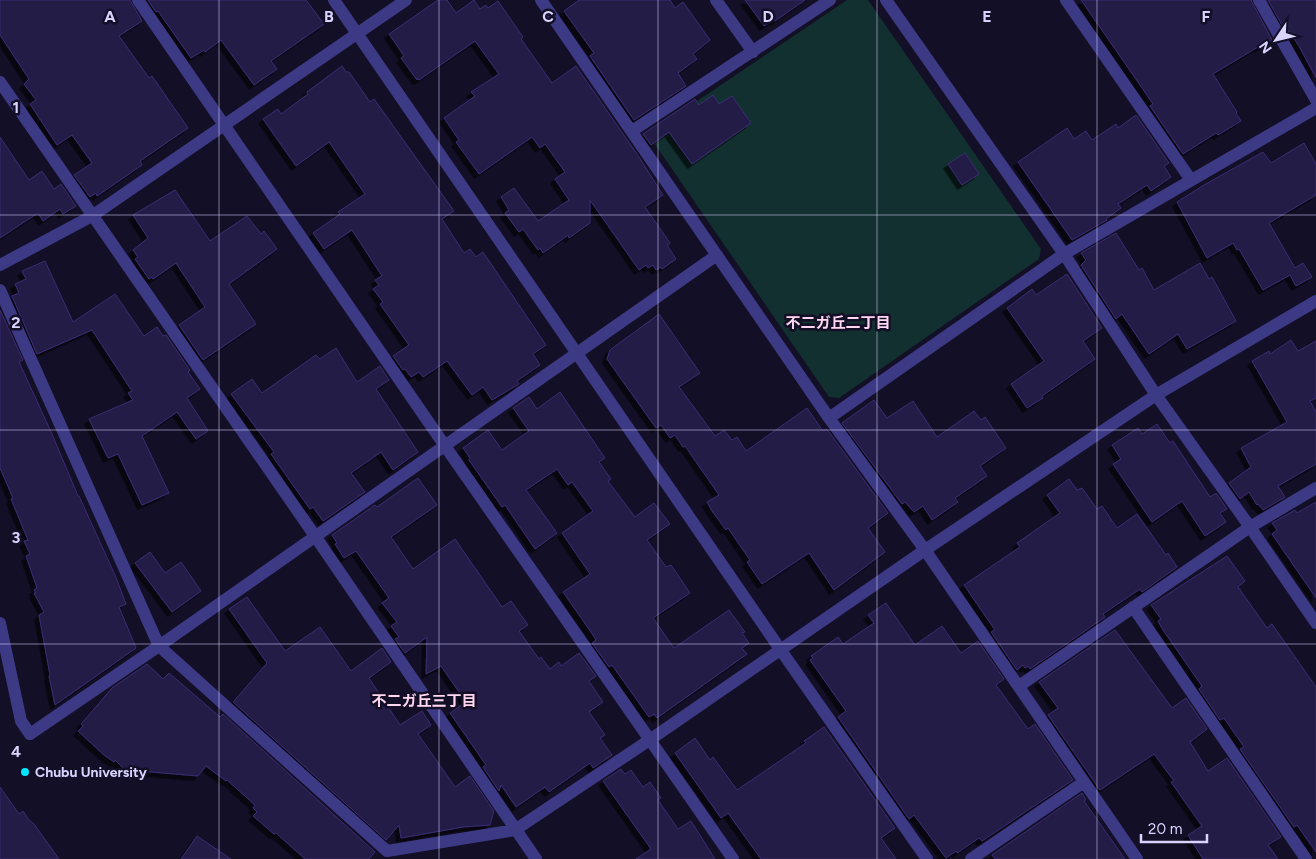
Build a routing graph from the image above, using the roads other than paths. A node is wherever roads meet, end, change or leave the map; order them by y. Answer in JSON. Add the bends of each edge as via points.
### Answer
{"nodes":[{"id":1,"x":138,"y":0,"type":"edge"},
{"id":2,"x":334,"y":0,"type":"edge"},
{"id":3,"x":406,"y":0,"type":"edge"},
{"id":4,"x":541,"y":0,"type":"edge"},
{"id":5,"x":716,"y":0,"type":"edge"},
{"id":6,"x":830,"y":0,"type":"edge"},
{"id":7,"x":886,"y":0,"type":"edge"},
{"id":8,"x":1066,"y":0,"type":"edge"},
{"id":9,"x":1259,"y":0,"type":"edge"},
{"id":10,"x":357,"y":33,"type":"junction"},
{"id":11,"x":753,"y":52,"type":"junction"},
{"id":12,"x":0,"y":82,"type":"edge"},
{"id":13,"x":1316,"y":100,"type":"edge"},
{"id":14,"x":1316,"y":108,"type":"edge"},
{"id":15,"x":225,"y":126,"type":"junction"},
{"id":16,"x":632,"y":131,"type":"junction"},
{"id":17,"x":1191,"y":180,"type":"junction"},
{"id":18,"x":92,"y":216,"type":"junction"},
{"id":19,"x":1064,"y":254,"type":"junction"},
{"id":20,"x":717,"y":255,"type":"junction"},
{"id":21,"x":0,"y":265,"type":"edge"},
{"id":22,"x":0,"y":290,"type":"edge"},
{"id":23,"x":1316,"y":301,"type":"edge"},
{"id":24,"x":576,"y":353,"type":"junction"},
{"id":25,"x":1156,"y":396,"type":"junction"},
{"id":26,"x":830,"y":418,"type":"junction"},
{"id":27,"x":445,"y":446,"type":"junction"},
{"id":28,"x":1316,"y":488,"type":"edge"},
{"id":29,"x":1250,"y":527,"type":"junction"},
{"id":30,"x":315,"y":536,"type":"junction"},
{"id":31,"x":925,"y":550,"type":"junction"},
{"id":32,"x":1133,"y":606,"type":"junction"},
{"id":33,"x":0,"y":623,"type":"edge"},
{"id":34,"x":1316,"y":623,"type":"edge"},
{"id":35,"x":159,"y":646,"type":"junction"},
{"id":36,"x":780,"y":649,"type":"junction"},
{"id":37,"x":1019,"y":686,"type":"junction"},
{"id":38,"x":651,"y":740,"type":"junction"},
{"id":39,"x":1084,"y":782,"type":"junction"},
{"id":40,"x":515,"y":830,"type":"junction"},
{"id":41,"x":536,"y":859,"type":"edge"},
{"id":42,"x":733,"y":859,"type":"edge"},
{"id":43,"x":927,"y":859,"type":"edge"},
{"id":44,"x":971,"y":859,"type":"edge"},
{"id":45,"x":1137,"y":859,"type":"edge"},
{"id":46,"x":1306,"y":859,"type":"edge"}],
"edges":[{"from":1,"to":15,"type":"street"},
{"from":2,"to":10,"type":"street"},
{"from":3,"to":10,"type":"street"},
{"from":4,"to":16,"type":"street"},
{"from":5,"to":11,"type":"street"},
{"from":6,"to":11,"type":"street"},
{"from":7,"to":19,"type":"street"},
{"from":8,"to":17,"type":"street"},
{"from":9,"to":13,"type":"street"},
{"from":10,"to":15,"type":"street"},
{"from":10,"to":24,"type":"street"},
{"from":11,"to":16,"type":"street"},
{"from":12,"to":18,"type":"street"},
{"from":14,"to":17,"type":"street"},
{"from":15,"to":18,"type":"street"},
{"from":15,"to":27,"type":"street"},
{"from":16,"to":20,"type":"street"},
{"from":17,"to":19,"type":"street"},
{"from":18,"to":21,"type":"street"},
{"from":18,"to":30,"type":"street"},
{"from":19,"to":25,"type":"street"},
{"from":19,"to":26,"type":"street"},
{"from":20,"to":24,"type":"street"},
{"from":20,"to":26,"type":"street"},
{"from":22,"to":35,"type":"street"},
{"from":23,"to":25,"type":"street"},
{"from":24,"to":27,"type":"street"},
{"from":24,"to":36,"type":"street"},
{"from":25,"to":29,"type":"street"},
{"from":25,"to":31,"type":"street"},
{"from":26,"to":31,"type":"street"},
{"from":27,"to":30,"type":"street"},
{"from":27,"to":38,"type":"street"},
{"from":28,"to":29,"type":"street"},
{"from":29,"to":32,"type":"street"},
{"from":29,"to":34,"type":"street"},
{"from":30,"to":35,"type":"street"},
{"from":30,"to":40,"type":"street"},
{"from":31,"to":36,"type":"street"},
{"from":31,"to":37,"type":"street"},
{"from":32,"to":37,"type":"street"},
{"from":32,"to":46,"type":"street"},
{"from":33,"to":35,"type":"street","via":[[21,721],[30,734]]},
{"from":35,"to":40,"type":"street","via":[[388,850]]},
{"from":36,"to":38,"type":"street"},
{"from":36,"to":43,"type":"street"},
{"from":37,"to":39,"type":"street"},
{"from":38,"to":40,"type":"street"},
{"from":38,"to":42,"type":"street"},
{"from":39,"to":44,"type":"street"},
{"from":39,"to":45,"type":"street"},
{"from":40,"to":41,"type":"street"}]}
